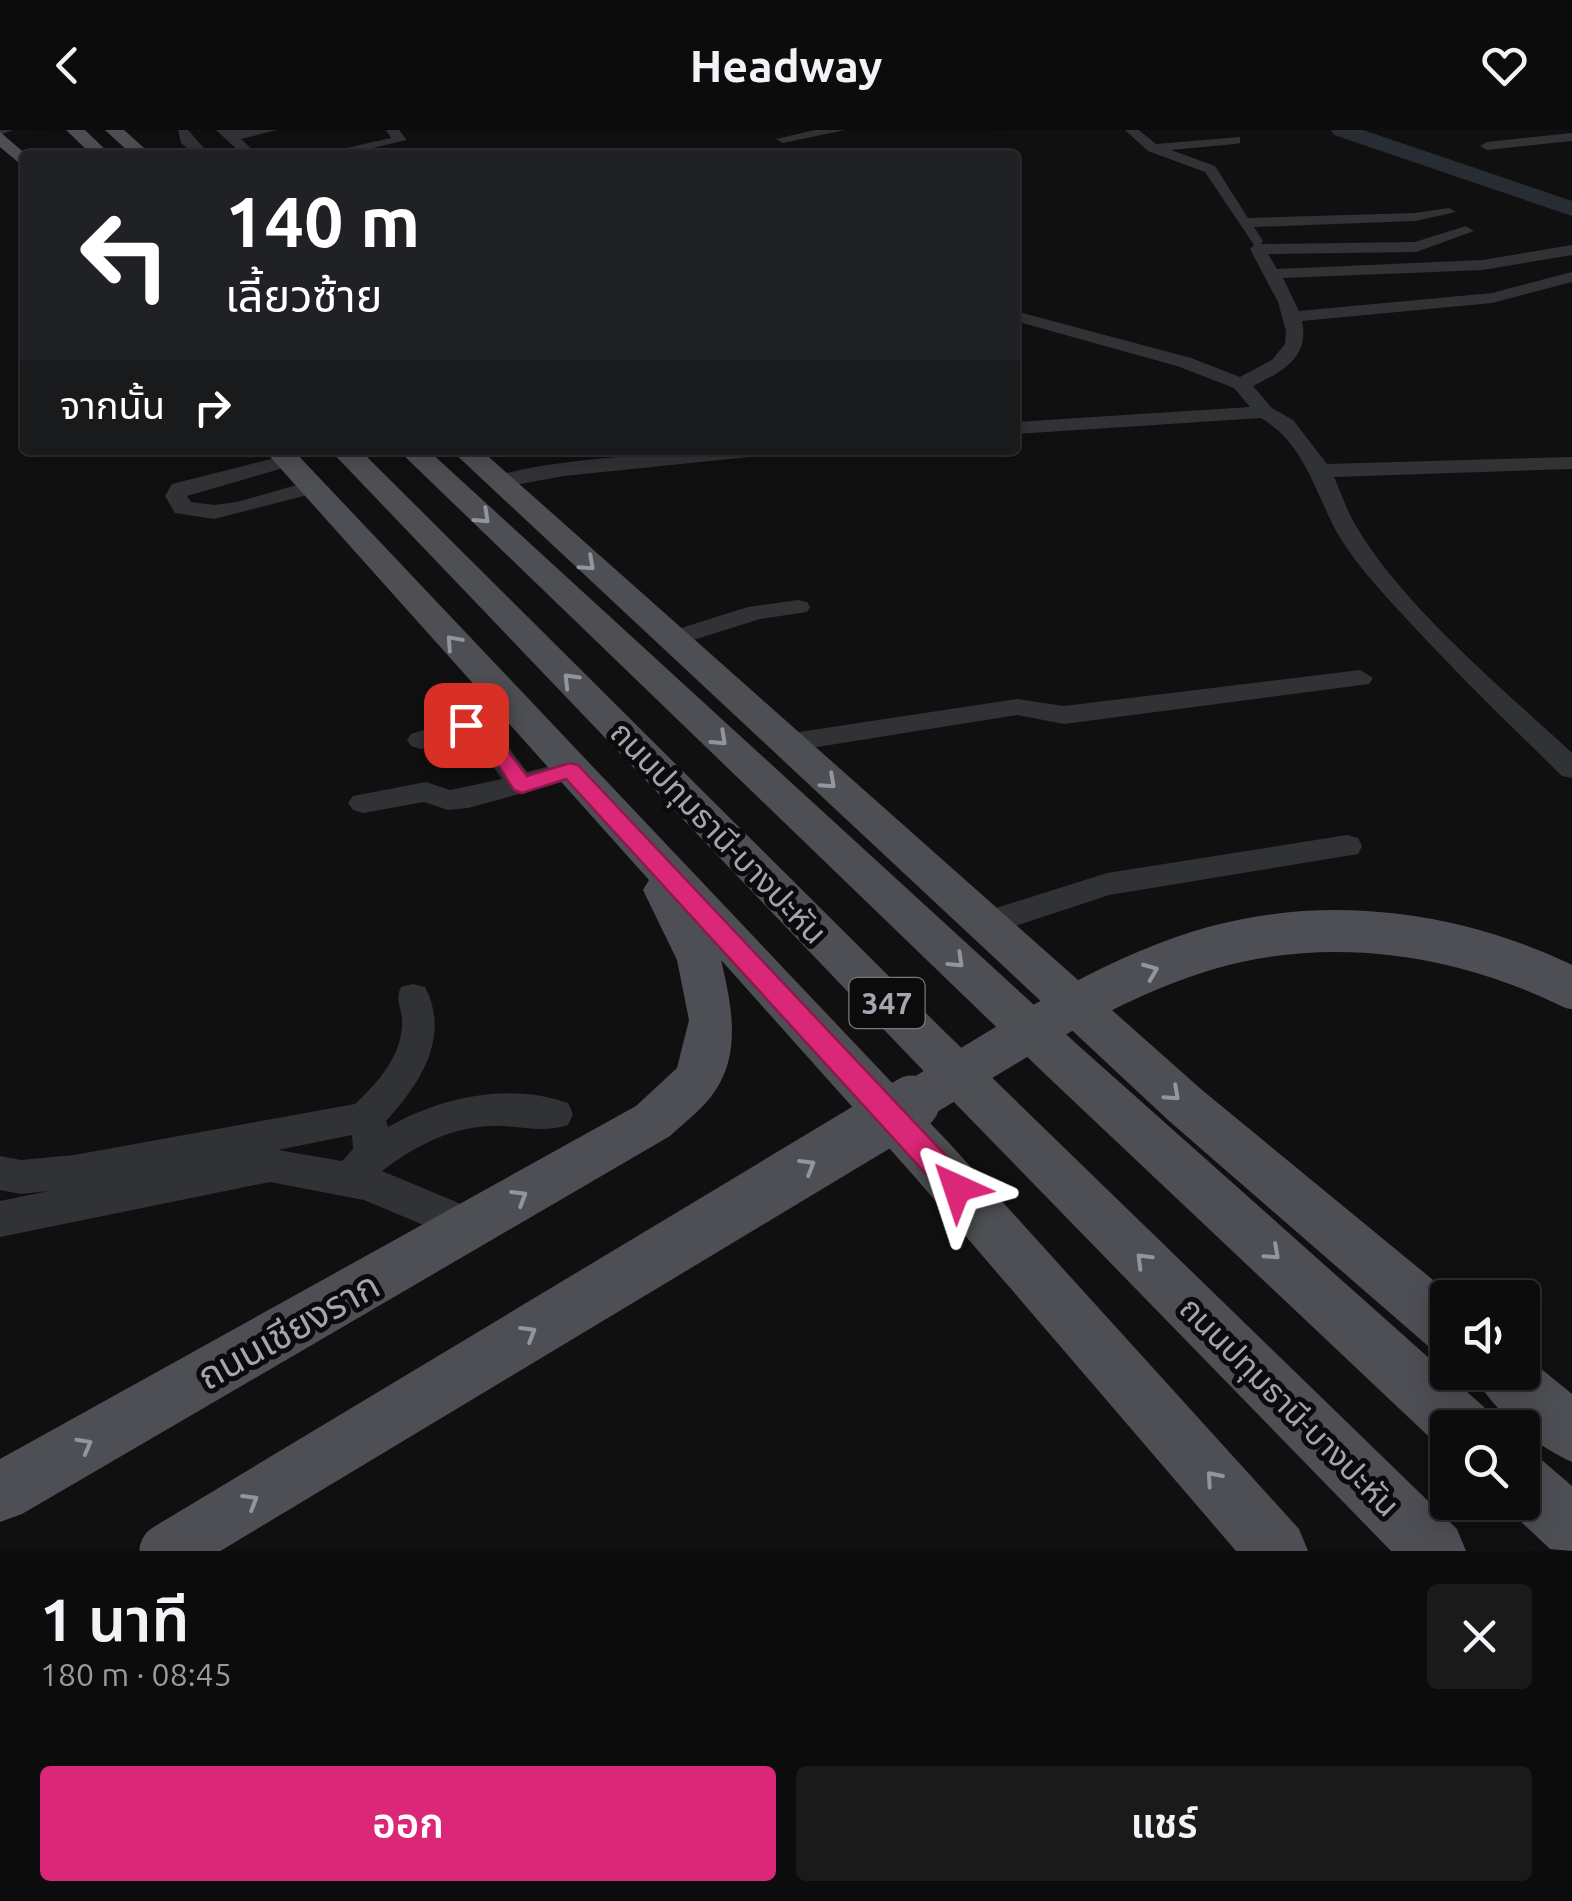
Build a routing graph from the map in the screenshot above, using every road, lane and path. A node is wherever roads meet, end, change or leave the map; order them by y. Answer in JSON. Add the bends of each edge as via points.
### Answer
{"nodes":[{"id":1,"x":75,"y":130,"type":"edge"},
{"id":2,"x":114,"y":130,"type":"edge"},
{"id":3,"x":272,"y":130,"type":"edge"},
{"id":4,"x":392,"y":130,"type":"edge"},
{"id":5,"x":840,"y":130,"type":"edge"},
{"id":6,"x":1178,"y":130,"type":"edge"},
{"id":7,"x":1132,"y":132,"type":"edge"},
{"id":8,"x":1572,"y":132,"type":"edge"},
{"id":9,"x":2,"y":133,"type":"edge"},
{"id":10,"x":183,"y":134,"type":"dead end"},
{"id":11,"x":227,"y":134,"type":"edge"},
{"id":12,"x":778,"y":134,"type":"edge"},
{"id":13,"x":1235,"y":140,"type":"dead end"},
{"id":14,"x":1487,"y":146,"type":"dead end"},
{"id":15,"x":1153,"y":148,"type":"junction"},
{"id":16,"x":137,"y":149,"type":"edge"},
{"id":17,"x":96,"y":150,"type":"edge"},
{"id":18,"x":197,"y":150,"type":"edge"},
{"id":19,"x":356,"y":150,"type":"edge"},
{"id":20,"x":20,"y":156,"type":"edge"},
{"id":21,"x":1448,"y":212,"type":"dead end"},
{"id":22,"x":1247,"y":223,"type":"junction"},
{"id":23,"x":1466,"y":231,"type":"dead end"},
{"id":24,"x":1258,"y":248,"type":"junction"},
{"id":25,"x":1572,"y":250,"type":"edge"},
{"id":26,"x":1270,"y":274,"type":"junction"},
{"id":27,"x":1572,"y":277,"type":"edge"},
{"id":28,"x":1560,"y":301,"type":"dead end"},
{"id":29,"x":1020,"y":317,"type":"edge"},
{"id":30,"x":1293,"y":321,"type":"junction"},
{"id":31,"x":1241,"y":384,"type":"junction"},
{"id":32,"x":1265,"y":412,"type":"junction"},
{"id":33,"x":1020,"y":428,"type":"edge"},
{"id":34,"x":349,"y":455,"type":"edge"},
{"id":35,"x":417,"y":455,"type":"edge"},
{"id":36,"x":470,"y":455,"type":"edge"},
{"id":37,"x":710,"y":455,"type":"edge"},
{"id":38,"x":1572,"y":463,"type":"edge"},
{"id":39,"x":292,"y":466,"type":"edge"},
{"id":40,"x":1321,"y":471,"type":"junction"},
{"id":41,"x":498,"y":482,"type":"junction"},
{"id":42,"x":798,"y":608,"type":"dead end"},
{"id":43,"x":671,"y":639,"type":"junction"},
{"id":44,"x":1360,"y":678,"type":"dead end"},
{"id":45,"x":422,"y":740,"type":"dead end"},
{"id":46,"x":786,"y":743,"type":"junction"},
{"id":47,"x":1572,"y":769,"type":"edge"},
{"id":48,"x":570,"y":770,"type":"junction"},
{"id":49,"x":522,"y":785,"type":"junction"},
{"id":50,"x":363,"y":804,"type":"dead end"},
{"id":51,"x":623,"y":828,"type":"junction"},
{"id":52,"x":1347,"y":846,"type":"dead end"},
{"id":53,"x":985,"y":924,"type":"junction"},
{"id":54,"x":1572,"y":988,"type":"edge"},
{"id":55,"x":413,"y":997,"type":"dead end"},
{"id":56,"x":555,"y":1114,"type":"dead end"},
{"id":57,"x":360,"y":1152,"type":"junction"},
{"id":58,"x":0,"y":1173,"type":"edge"},
{"id":59,"x":0,"y":1218,"type":"edge"},
{"id":60,"x":471,"y":1226,"type":"junction"},
{"id":61,"x":1430,"y":1312,"type":"edge"},
{"id":62,"x":1522,"y":1390,"type":"edge"},
{"id":63,"x":1443,"y":1410,"type":"edge"},
{"id":64,"x":1572,"y":1432,"type":"edge"},
{"id":65,"x":0,"y":1492,"type":"edge"},
{"id":66,"x":1540,"y":1498,"type":"edge"},
{"id":67,"x":1572,"y":1527,"type":"edge"},
{"id":68,"x":167,"y":1551,"type":"edge"},
{"id":69,"x":1277,"y":1551,"type":"edge"},
{"id":70,"x":1435,"y":1551,"type":"edge"}],
"edges":[{"from":1,"to":17,"type":"main road"},
{"from":2,"to":16,"type":"main road"},
{"from":3,"to":11,"type":"street"},
{"from":4,"to":19,"type":"street","via":[[400,140]]},
{"from":5,"to":12,"type":"street"},
{"from":6,"to":7,"type":"street"},
{"from":7,"to":15,"type":"street"},
{"from":8,"to":14,"type":"street"},
{"from":9,"to":20,"type":"main road"},
{"from":10,"to":18,"type":"street"},
{"from":13,"to":15,"type":"street"},
{"from":15,"to":22,"type":"street","via":[[1210,169]]},
{"from":21,"to":22,"type":"street"},
{"from":22,"to":24,"type":"street"},
{"from":23,"to":24,"type":"street","via":[[1416,247]]},
{"from":24,"to":26,"type":"street"},
{"from":25,"to":26,"type":"street","via":[[1483,265]]},
{"from":26,"to":30,"type":"street"},
{"from":27,"to":30,"type":"street","via":[[1492,298]]},
{"from":28,"to":30,"type":"street"},
{"from":29,"to":31,"type":"street"},
{"from":30,"to":31,"type":"street","via":[[1291,353]]},
{"from":31,"to":32,"type":"street"},
{"from":32,"to":33,"type":"street"},
{"from":32,"to":40,"type":"street","via":[[1286,424]]},
{"from":70,"to":34,"type":"main road","name":"ถนนปทุมธานี-บางปะหัน","number":"347","one_way":true},
{"from":35,"to":63,"type":"main road","name":"ถนนปทุมธานี-บางปะหัน","number":"347","one_way":true},
{"from":36,"to":41,"type":"main road"},
{"from":37,"to":41,"type":"street"},
{"from":38,"to":40,"type":"street"},
{"from":48,"to":39,"type":"main road","number":"347","one_way":true},
{"from":40,"to":47,"type":"street","via":[[1346,527],[1388,584]]},
{"from":41,"to":43,"type":"main road","one_way":true},
{"from":42,"to":43,"type":"street","via":[[757,612]]},
{"from":43,"to":46,"type":"main road"},
{"from":44,"to":46,"type":"street","via":[[1064,715],[1017,707]]},
{"from":45,"to":49,"type":"street","via":[[478,726]]},
{"from":46,"to":53,"type":"main road","one_way":true},
{"from":48,"to":49,"type":"street"},
{"from":48,"to":51,"type":"main road","number":"347"},
{"from":49,"to":50,"type":"street","via":[[468,798],[426,792]]},
{"from":60,"to":51,"type":"main road","name":"ถนนเชียงราก","one_way":true,"via":[[653,1121],[698,1078],[712,1020],[699,960],[663,887]]},
{"from":69,"to":51,"type":"main road","number":"347","one_way":true,"via":[[932,1160]]},
{"from":52,"to":53,"type":"street","via":[[1107,884]]},
{"from":53,"to":61,"type":"main road","one_way":true,"via":[[1185,1105]]},
{"from":68,"to":54,"type":"main road","one_way":true,"bridge":true,"via":[[1120,983],[1205,949],[1296,932],[1386,929],[1472,947]]},
{"from":55,"to":57,"type":"street","via":[[422,1013],[413,1056]]},
{"from":56,"to":57,"type":"street","via":[[466,1111]]},
{"from":57,"to":58,"type":"street","via":[[353,1119],[74,1172]]},
{"from":57,"to":59,"type":"street"},
{"from":57,"to":60,"type":"street","via":[[367,1183]]},
{"from":65,"to":60,"type":"main road","name":"ถนนเชียงราก","one_way":true},
{"from":62,"to":64,"type":"main road"},
{"from":66,"to":67,"type":"main road"}]}
